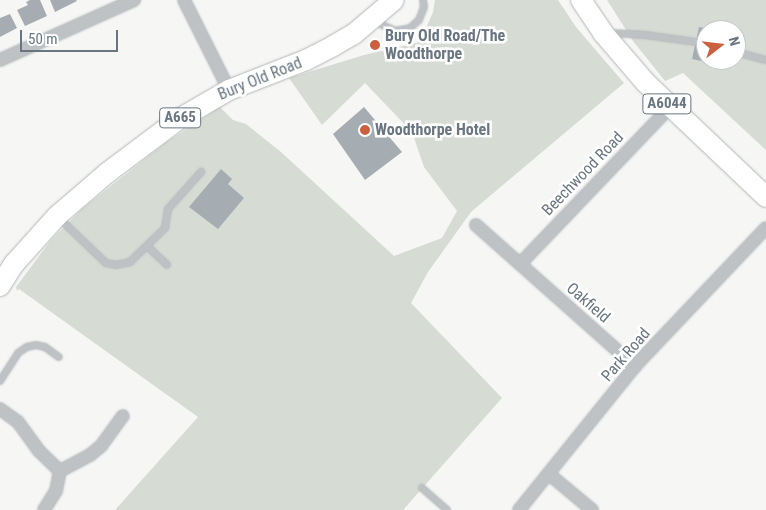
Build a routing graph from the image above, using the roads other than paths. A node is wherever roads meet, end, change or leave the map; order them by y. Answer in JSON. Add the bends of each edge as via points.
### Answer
{"nodes":[{"id":1,"x":134,"y":0,"type":"edge"},
{"id":2,"x":184,"y":0,"type":"edge"},
{"id":3,"x":394,"y":0,"type":"edge"},
{"id":4,"x":423,"y":0,"type":"edge"},
{"id":5,"x":581,"y":0,"type":"edge"},
{"id":6,"x":372,"y":20,"type":"junction"},
{"id":7,"x":603,"y":33,"type":"junction"},
{"id":8,"x":695,"y":42,"type":"dead end"},
{"id":9,"x":746,"y":55,"type":"edge"},
{"id":10,"x":0,"y":60,"type":"edge"},
{"id":11,"x":766,"y":60,"type":"edge"},
{"id":12,"x":228,"y":90,"type":"junction"},
{"id":13,"x":670,"y":107,"type":"junction"},
{"id":14,"x":200,"y":172,"type":"dead end"},
{"id":15,"x":766,"y":197,"type":"edge"},
{"id":16,"x":57,"y":216,"type":"junction"},
{"id":17,"x":476,"y":225,"type":"dead end"},
{"id":18,"x":766,"y":228,"type":"edge"},
{"id":19,"x":148,"y":247,"type":"junction"},
{"id":20,"x":520,"y":264,"type":"junction"},
{"id":21,"x":167,"y":265,"type":"dead end"},
{"id":22,"x":0,"y":286,"type":"edge"},
{"id":23,"x":59,"y":357,"type":"dead end"},
{"id":24,"x":635,"y":366,"type":"junction"},
{"id":25,"x":0,"y":381,"type":"edge"},
{"id":26,"x":0,"y":409,"type":"edge"},
{"id":27,"x":123,"y":416,"type":"dead end"},
{"id":28,"x":60,"y":471,"type":"junction"},
{"id":29,"x":549,"y":474,"type":"junction"},
{"id":30,"x":422,"y":488,"type":"dead end"},
{"id":31,"x":44,"y":510,"type":"edge"},
{"id":32,"x":447,"y":510,"type":"edge"},
{"id":33,"x":519,"y":510,"type":"edge"},
{"id":34,"x":592,"y":510,"type":"edge"}],
"edges":[{"from":1,"to":10,"type":"street"},
{"from":2,"to":12,"type":"street"},
{"from":3,"to":6,"type":"main road","name":"Bury Old Road","number":"A665"},
{"from":4,"to":6,"type":"lane","via":[[419,20],[410,28],[395,30]]},
{"from":5,"to":7,"type":"main road","number":"A6044"},
{"from":6,"to":12,"type":"main road","name":"Bury Old Road","number":"A665","via":[[354,34],[313,56]]},
{"from":7,"to":8,"type":"lane"},
{"from":7,"to":13,"type":"main road","number":"A6044"},
{"from":9,"to":11,"type":"lane"},
{"from":12,"to":16,"type":"main road","name":"Bury Old Road","number":"A665","via":[[179,119],[99,179]]},
{"from":13,"to":15,"type":"main road","number":"A6044"},
{"from":13,"to":20,"type":"street","name":"Beechwood Road"},
{"from":14,"to":19,"type":"lane","via":[[168,210],[166,228]]},
{"from":16,"to":19,"type":"lane","via":[[111,265],[130,262]]},
{"from":16,"to":22,"type":"main road","name":"Bury Old Road","number":"A665","via":[[20,257]]},
{"from":17,"to":20,"type":"street","name":"Oakfield"},
{"from":18,"to":24,"type":"street","name":"Park Road"},
{"from":19,"to":21,"type":"lane"},
{"from":20,"to":24,"type":"street","name":"Oakfield"},
{"from":23,"to":25,"type":"lane","via":[[45,347],[27,347],[18,353]]},
{"from":24,"to":29,"type":"street","name":"Park Road"},
{"from":26,"to":28,"type":"street","via":[[18,422],[38,451]]},
{"from":27,"to":28,"type":"street","via":[[101,446]]},
{"from":28,"to":31,"type":"street","via":[[56,492]]},
{"from":29,"to":33,"type":"street","name":"Park Road"},
{"from":29,"to":34,"type":"street"},
{"from":30,"to":32,"type":"lane"}]}
